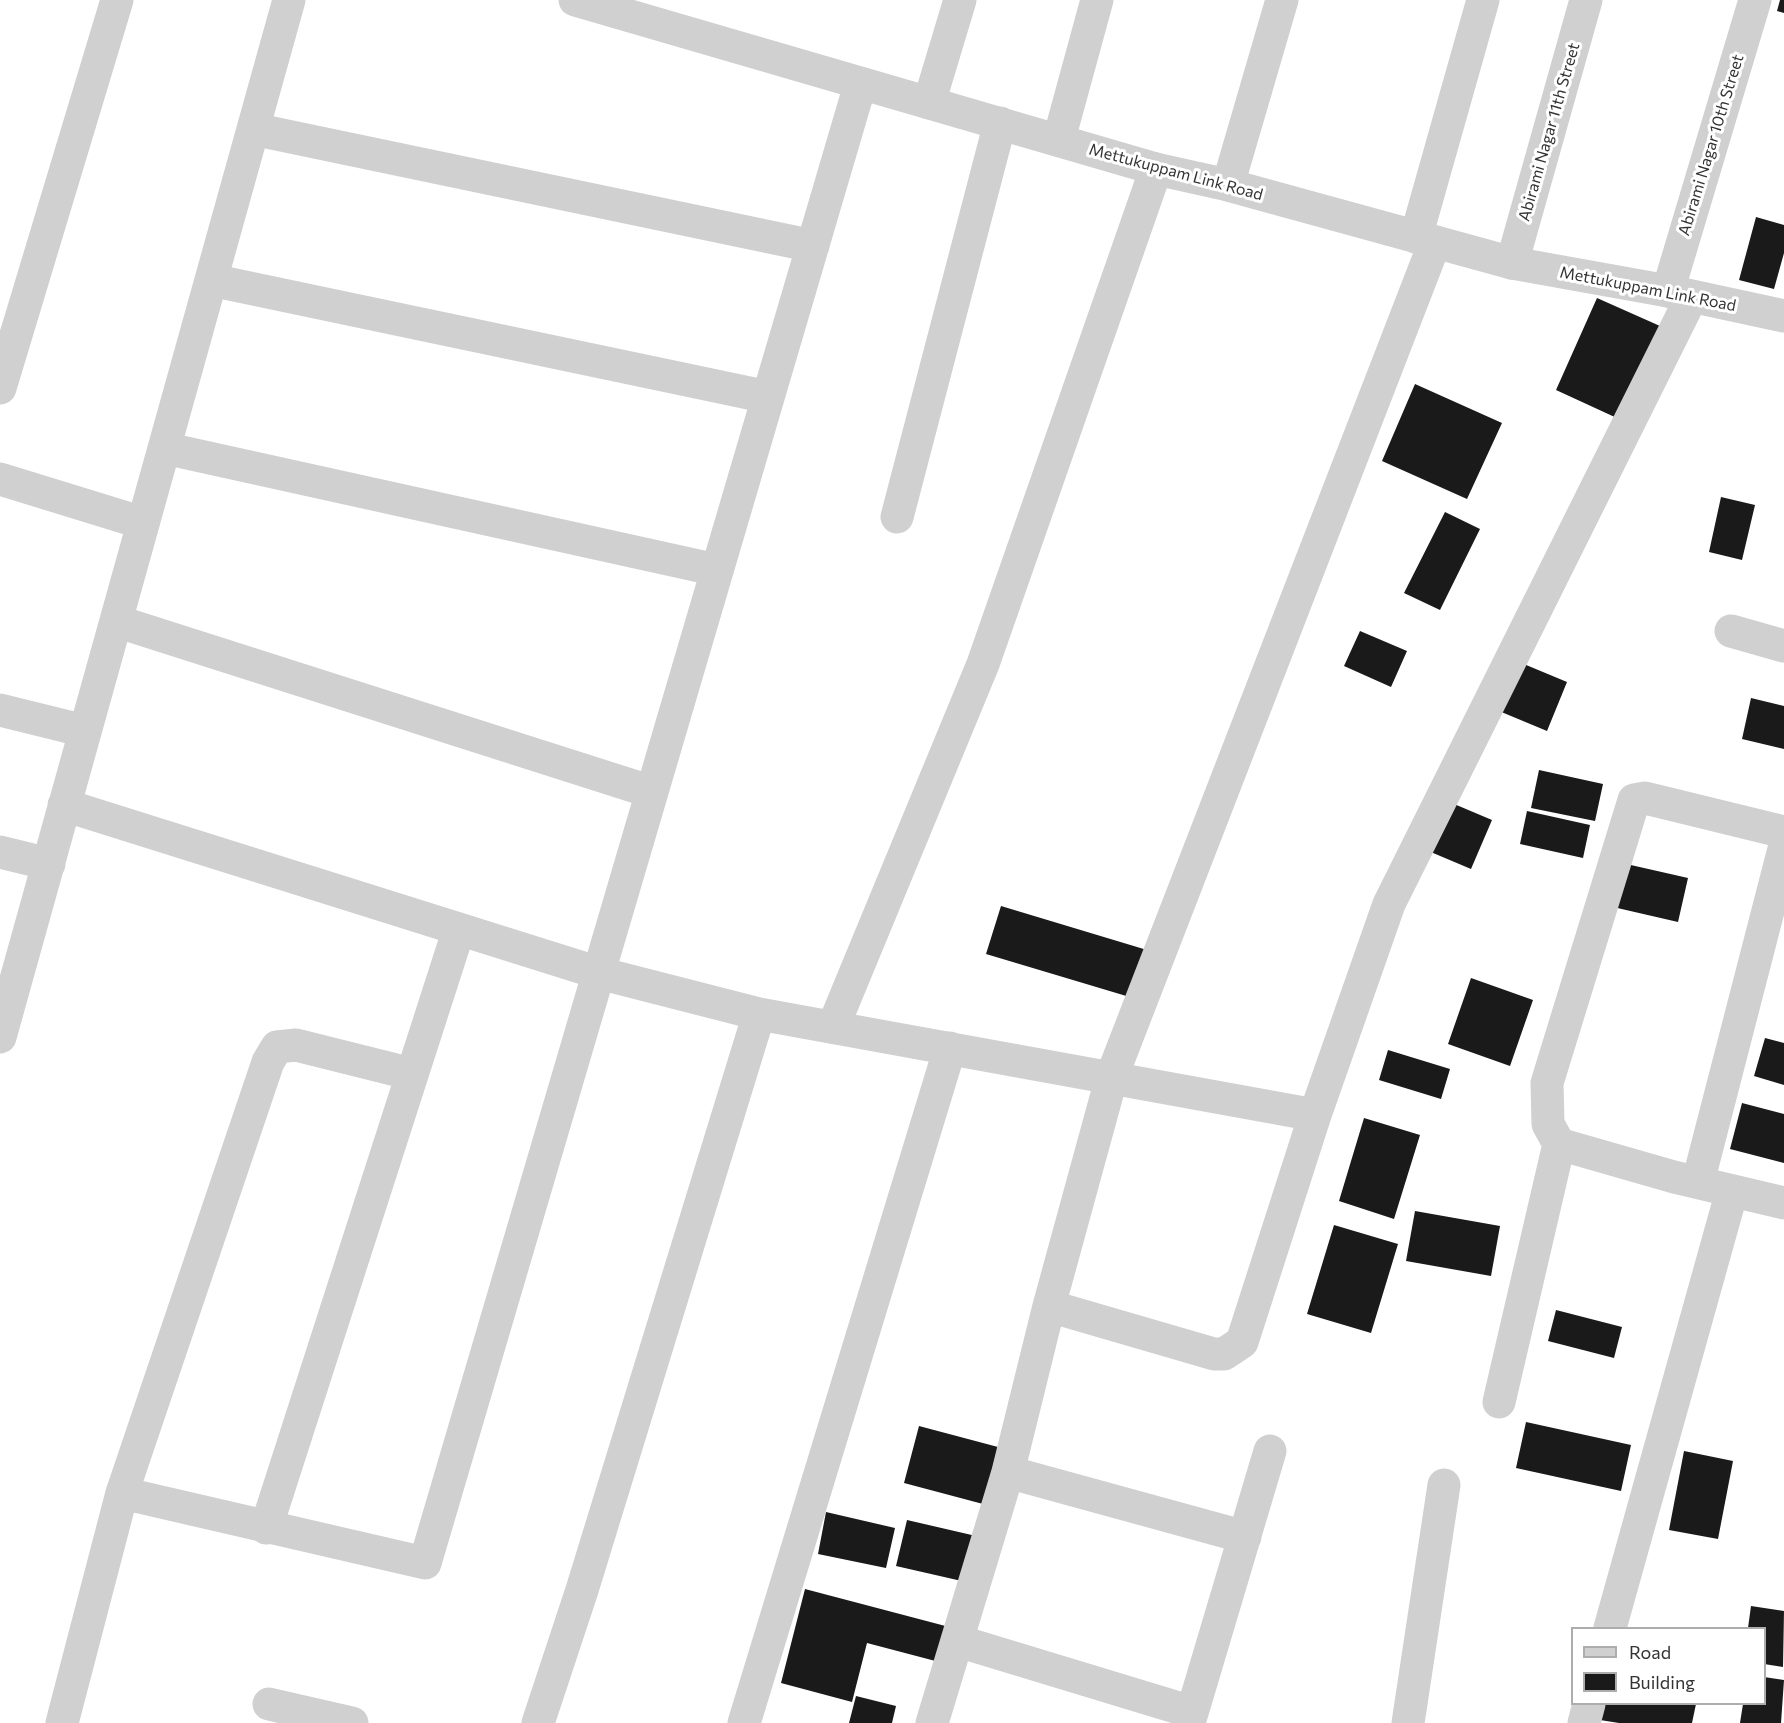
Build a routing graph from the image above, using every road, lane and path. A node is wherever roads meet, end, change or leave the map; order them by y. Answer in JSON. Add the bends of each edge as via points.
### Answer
{"nodes":[{"id":1,"x":117,"y":0,"type":"edge"},
{"id":2,"x":289,"y":0,"type":"edge"},
{"id":3,"x":575,"y":0,"type":"edge"},
{"id":4,"x":960,"y":0,"type":"edge"},
{"id":5,"x":1097,"y":0,"type":"edge"},
{"id":6,"x":1282,"y":0,"type":"edge"},
{"id":7,"x":1483,"y":0,"type":"edge"},
{"id":8,"x":1586,"y":0,"type":"edge"},
{"id":9,"x":1755,"y":0,"type":"edge"},
{"id":10,"x":860,"y":85,"type":"junction"},
{"id":11,"x":929,"y":103,"type":"junction"},
{"id":12,"x":1000,"y":123,"type":"junction"},
{"id":13,"x":253,"y":129,"type":"junction"},
{"id":14,"x":1059,"y":139,"type":"junction"},
{"id":15,"x":1156,"y":169,"type":"junction"},
{"id":16,"x":1228,"y":185,"type":"junction"},
{"id":17,"x":1426,"y":240,"type":"junction"},
{"id":18,"x":813,"y":246,"type":"junction"},
{"id":19,"x":1512,"y":264,"type":"junction"},
{"id":20,"x":212,"y":280,"type":"junction"},
{"id":21,"x":1679,"y":294,"type":"junction"},
{"id":22,"x":1784,"y":316,"type":"edge"},
{"id":23,"x":0,"y":388,"type":"edge"},
{"id":24,"x":768,"y":397,"type":"junction"},
{"id":25,"x":164,"y":448,"type":"junction"},
{"id":26,"x":0,"y":479,"type":"edge"},
{"id":27,"x":897,"y":517,"type":"dead end"},
{"id":28,"x":143,"y":523,"type":"junction"},
{"id":29,"x":717,"y":570,"type":"junction"},
{"id":30,"x":116,"y":621,"type":"junction"},
{"id":31,"x":1731,"y":631,"type":"dead end"},
{"id":32,"x":1784,"y":646,"type":"edge"},
{"id":33,"x":0,"y":710,"type":"edge"},
{"id":34,"x":85,"y":731,"type":"junction"},
{"id":35,"x":652,"y":792,"type":"junction"},
{"id":36,"x":64,"y":805,"type":"junction"},
{"id":37,"x":1784,"y":832,"type":"edge"},
{"id":38,"x":1784,"y":849,"type":"edge"},
{"id":39,"x":0,"y":852,"type":"edge"},
{"id":40,"x":49,"y":864,"type":"junction"},
{"id":41,"x":459,"y":929,"type":"junction"},
{"id":42,"x":599,"y":973,"type":"junction"},
{"id":43,"x":759,"y":1014,"type":"junction"},
{"id":44,"x":833,"y":1027,"type":"junction"},
{"id":45,"x":0,"y":1037,"type":"edge"},
{"id":46,"x":950,"y":1048,"type":"junction"},
{"id":47,"x":412,"y":1074,"type":"junction"},
{"id":48,"x":1112,"y":1076,"type":"junction"},
{"id":49,"x":1315,"y":1115,"type":"junction"},
{"id":50,"x":1559,"y":1144,"type":"junction"},
{"id":51,"x":1698,"y":1182,"type":"junction"},
{"id":52,"x":1732,"y":1191,"type":"junction"},
{"id":53,"x":1784,"y":1203,"type":"edge"},
{"id":54,"x":1049,"y":1306,"type":"junction"},
{"id":55,"x":1499,"y":1402,"type":"dead end"},
{"id":56,"x":1270,"y":1452,"type":"dead end"},
{"id":57,"x":1008,"y":1472,"type":"junction"},
{"id":58,"x":1444,"y":1485,"type":"dead end"},
{"id":59,"x":122,"y":1493,"type":"junction"},
{"id":60,"x":266,"y":1528,"type":"junction"},
{"id":61,"x":1245,"y":1537,"type":"junction"},
{"id":62,"x":1611,"y":1627,"type":"edge"},
{"id":63,"x":958,"y":1641,"type":"junction"},
{"id":64,"x":269,"y":1704,"type":"dead end"},
{"id":65,"x":1589,"y":1705,"type":"edge"},
{"id":66,"x":1191,"y":1717,"type":"edge"},
{"id":67,"x":62,"y":1723,"type":"edge"},
{"id":68,"x":352,"y":1723,"type":"edge"},
{"id":69,"x":538,"y":1723,"type":"edge"},
{"id":70,"x":744,"y":1723,"type":"edge"},
{"id":71,"x":932,"y":1723,"type":"edge"},
{"id":72,"x":1408,"y":1723,"type":"edge"},
{"id":73,"x":1584,"y":1723,"type":"edge"}],
"edges":[{"from":1,"to":23,"type":"street"},
{"from":2,"to":13,"type":"street"},
{"from":3,"to":10,"type":"street","name":"Mettukuppam Link Road"},
{"from":4,"to":11,"type":"street"},
{"from":5,"to":14,"type":"street"},
{"from":6,"to":16,"type":"street"},
{"from":7,"to":17,"type":"street"},
{"from":8,"to":19,"type":"street","name":"Abirami Nagar 11th Street"},
{"from":9,"to":21,"type":"street","name":"Abirami Nagar 10th Street"},
{"from":10,"to":11,"type":"street","name":"Mettukuppam Link Road"},
{"from":10,"to":18,"type":"street"},
{"from":11,"to":12,"type":"street","name":"Mettukuppam Link Road"},
{"from":12,"to":14,"type":"street","name":"Mettukuppam Link Road"},
{"from":12,"to":27,"type":"street"},
{"from":13,"to":18,"type":"street"},
{"from":13,"to":20,"type":"street"},
{"from":14,"to":15,"type":"street","name":"Mettukuppam Link Road"},
{"from":15,"to":16,"type":"street","name":"Mettukuppam Link Road"},
{"from":15,"to":44,"type":"street","via":[[983,664]]},
{"from":16,"to":17,"type":"street","name":"Mettukuppam Link Road"},
{"from":17,"to":19,"type":"street","name":"Mettukuppam Link Road"},
{"from":17,"to":48,"type":"street"},
{"from":18,"to":24,"type":"street"},
{"from":19,"to":21,"type":"street","name":"Mettukuppam Link Road"},
{"from":20,"to":24,"type":"street"},
{"from":20,"to":25,"type":"street"},
{"from":21,"to":22,"type":"street","name":"Mettukuppam Link Road"},
{"from":21,"to":49,"type":"street","name":"Abirami Nagar 10th Street","via":[[1389,904]]},
{"from":24,"to":29,"type":"street"},
{"from":25,"to":28,"type":"street"},
{"from":25,"to":29,"type":"street"},
{"from":26,"to":28,"type":"street"},
{"from":28,"to":30,"type":"street"},
{"from":29,"to":35,"type":"street"},
{"from":30,"to":34,"type":"street"},
{"from":30,"to":35,"type":"street"},
{"from":31,"to":32,"type":"street"},
{"from":33,"to":34,"type":"street"},
{"from":34,"to":36,"type":"street"},
{"from":35,"to":42,"type":"street"},
{"from":36,"to":40,"type":"street"},
{"from":36,"to":41,"type":"street"},
{"from":37,"to":50,"type":"street","via":[[1645,798],[1634,800],[1547,1083],[1548,1124]]},
{"from":38,"to":51,"type":"street"},
{"from":39,"to":40,"type":"street"},
{"from":40,"to":45,"type":"street"},
{"from":41,"to":42,"type":"street"},
{"from":41,"to":47,"type":"street"},
{"from":42,"to":43,"type":"street"},
{"from":42,"to":60,"type":"street","via":[[425,1563]]},
{"from":43,"to":44,"type":"street"},
{"from":43,"to":69,"type":"street"},
{"from":44,"to":46,"type":"street"},
{"from":46,"to":48,"type":"street"},
{"from":46,"to":70,"type":"street"},
{"from":47,"to":59,"type":"street","via":[[296,1045],[278,1047],[268,1062]]},
{"from":47,"to":60,"type":"street"},
{"from":48,"to":49,"type":"street"},
{"from":48,"to":54,"type":"street"},
{"from":49,"to":54,"type":"street","name":"Abirami Nagar 10th Street","via":[[1246,1331],[1242,1342],[1233,1349],[1214,1354]]},
{"from":50,"to":51,"type":"street"},
{"from":50,"to":55,"type":"street"},
{"from":51,"to":52,"type":"street"},
{"from":52,"to":53,"type":"street"},
{"from":52,"to":62,"type":"street"},
{"from":54,"to":57,"type":"street"},
{"from":56,"to":61,"type":"street"},
{"from":57,"to":61,"type":"street"},
{"from":57,"to":63,"type":"street"},
{"from":58,"to":72,"type":"street"},
{"from":59,"to":60,"type":"street"},
{"from":59,"to":67,"type":"street"},
{"from":61,"to":66,"type":"street"},
{"from":63,"to":66,"type":"street"},
{"from":63,"to":71,"type":"street"},
{"from":64,"to":68,"type":"street"},
{"from":65,"to":73,"type":"street"}]}
